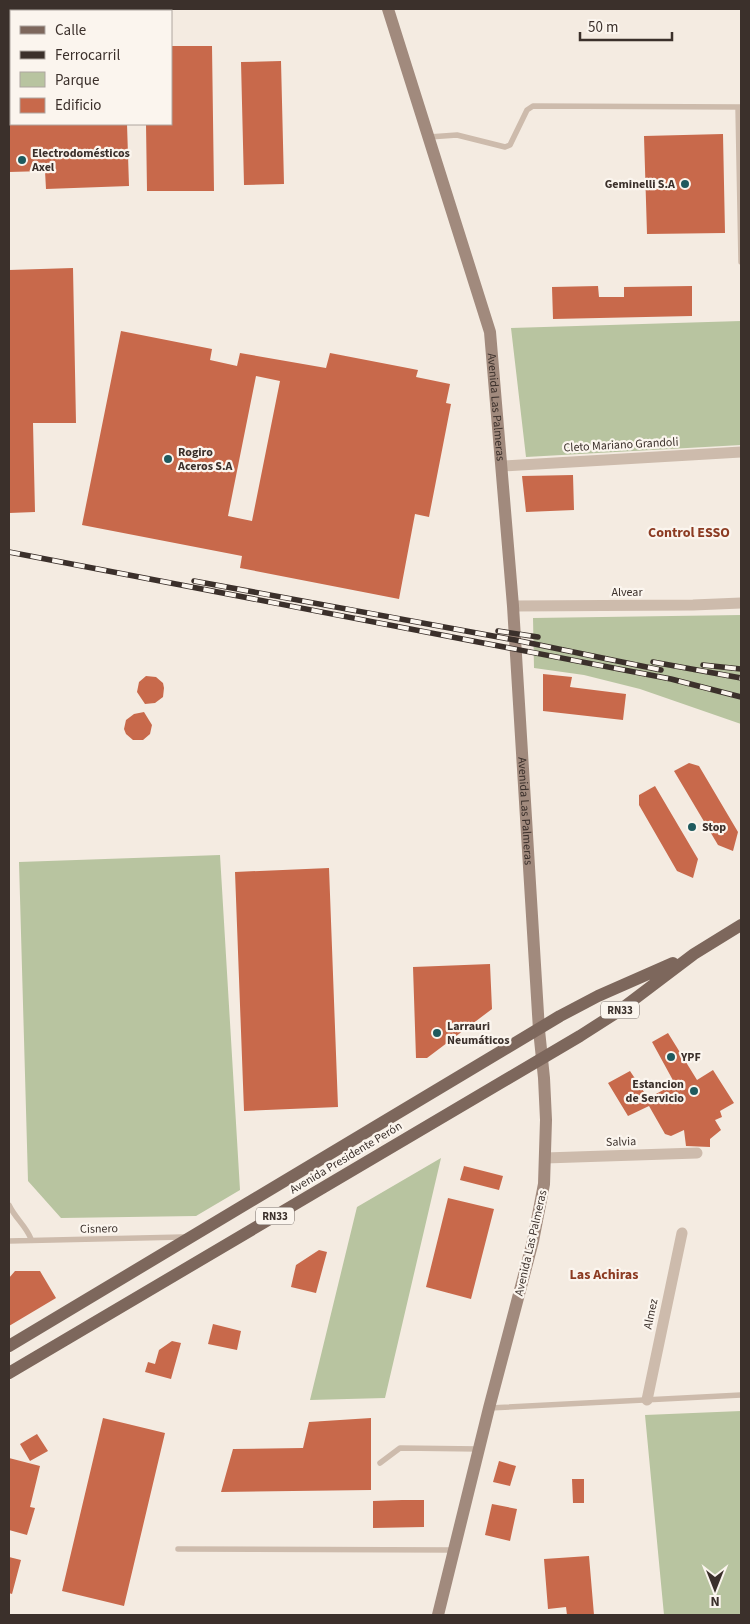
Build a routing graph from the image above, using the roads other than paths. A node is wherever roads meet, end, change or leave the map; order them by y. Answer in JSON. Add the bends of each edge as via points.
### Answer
{"nodes":[{"id":1,"x":388,"y":9,"type":"edge"},
{"id":2,"x":740,"y":107,"type":"edge"},
{"id":3,"x":429,"y":137,"type":"junction"},
{"id":4,"x":741,"y":262,"type":"edge"},
{"id":5,"x":741,"y":452,"type":"edge"},
{"id":6,"x":502,"y":466,"type":"junction"},
{"id":7,"x":741,"y":603,"type":"edge"},
{"id":8,"x":513,"y":606,"type":"junction"},
{"id":9,"x":741,"y":924,"type":"edge"},
{"id":10,"x":694,"y":954,"type":"junction"},
{"id":11,"x":539,"y":1030,"type":"junction"},
{"id":12,"x":542,"y":1058,"type":"junction"},
{"id":13,"x":697,"y":1153,"type":"dead end"},
{"id":14,"x":545,"y":1158,"type":"junction"},
{"id":15,"x":9,"y":1205,"type":"edge"},
{"id":16,"x":682,"y":1234,"type":"dead end"},
{"id":17,"x":190,"y":1237,"type":"junction"},
{"id":18,"x":31,"y":1240,"type":"junction"},
{"id":19,"x":9,"y":1241,"type":"edge"},
{"id":20,"x":9,"y":1346,"type":"edge"},
{"id":21,"x":9,"y":1373,"type":"edge"},
{"id":22,"x":741,"y":1395,"type":"edge"},
{"id":23,"x":647,"y":1400,"type":"junction"},
{"id":24,"x":488,"y":1408,"type":"junction"},
{"id":25,"x":479,"y":1448,"type":"junction"},
{"id":26,"x":380,"y":1463,"type":"dead end"},
{"id":27,"x":178,"y":1549,"type":"dead end"},
{"id":28,"x":454,"y":1550,"type":"junction"},
{"id":29,"x":438,"y":1615,"type":"edge"}],
"edges":[{"from":1,"to":3,"type":"main road","name":"Avenida Las Palmeras"},
{"from":2,"to":3,"type":"lane","via":[[533,106],[510,145],[505,147],[458,135]]},
{"from":2,"to":4,"type":"lane"},
{"from":3,"to":6,"type":"main road","name":"Avenida Las Palmeras","via":[[490,332]]},
{"from":5,"to":6,"type":"street","name":"Cleto Mariano Grandoli"},
{"from":6,"to":8,"type":"main road","name":"Avenida Las Palmeras"},
{"from":7,"to":8,"type":"street","name":"Alvear"},
{"from":8,"to":11,"type":"main road","name":"Avenida Las Palmeras"},
{"from":9,"to":10,"type":"main road","number":"RN33"},
{"from":10,"to":11,"type":"main road","number":"RN33","via":[[598,996]]},
{"from":10,"to":12,"type":"main road","number":"RN33","via":[[616,1013]]},
{"from":11,"to":12,"type":"main road","name":"Avenida Las Palmeras"},
{"from":11,"to":17,"type":"main road","name":"Avenida Presidente Perón","number":"RN33"},
{"from":12,"to":14,"type":"main road","name":"Avenida Las Palmeras"},
{"from":12,"to":21,"type":"main road","name":"Avenida Presidente Perón","number":"RN33"},
{"from":13,"to":14,"type":"street","name":"Salvia"},
{"from":14,"to":24,"type":"main road","name":"Avenida Las Palmeras","via":[[544,1184],[533,1241]]},
{"from":15,"to":18,"type":"lane"},
{"from":16,"to":23,"type":"street","name":"Almez"},
{"from":17,"to":18,"type":"lane","name":"Cisnero"},
{"from":17,"to":20,"type":"main road","name":"Avenida Presidente Perón","number":"RN33"},
{"from":18,"to":19,"type":"lane","name":"Cisnero"},
{"from":22,"to":23,"type":"lane"},
{"from":23,"to":24,"type":"lane"},
{"from":24,"to":25,"type":"main road","name":"Avenida Las Palmeras"},
{"from":25,"to":26,"type":"lane","via":[[400,1448]]},
{"from":25,"to":28,"type":"main road","name":"Avenida Las Palmeras"},
{"from":27,"to":28,"type":"lane"},
{"from":28,"to":29,"type":"main road","name":"Avenida Las Palmeras"}]}
